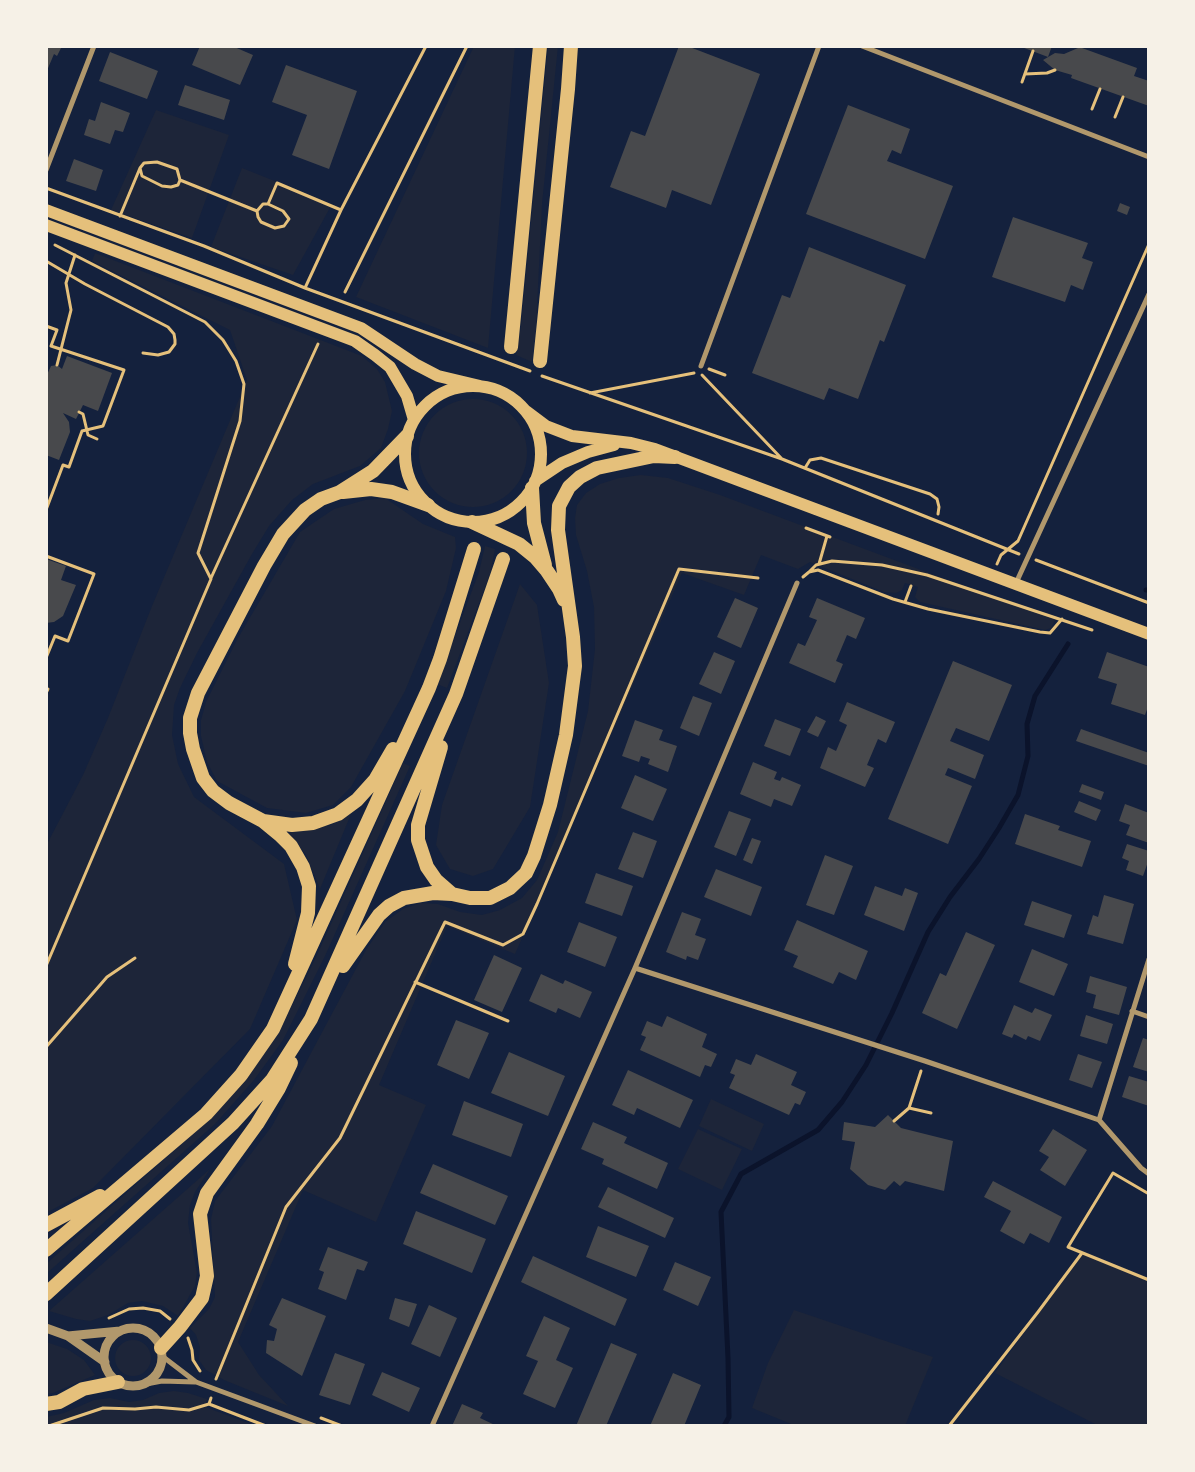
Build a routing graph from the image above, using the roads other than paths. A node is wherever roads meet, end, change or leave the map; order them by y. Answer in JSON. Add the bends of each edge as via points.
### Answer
{"nodes":[{"id":1,"x":94,"y":46,"type":"edge"},
{"id":2,"x":538,"y":46,"type":"edge"},
{"id":3,"x":571,"y":46,"type":"edge"},
{"id":4,"x":575,"y":46,"type":"edge"},
{"id":5,"x":819,"y":46,"type":"edge"},
{"id":6,"x":862,"y":46,"type":"edge"},
{"id":7,"x":568,"y":89,"type":"junction"},
{"id":8,"x":1149,"y":157,"type":"edge"},
{"id":9,"x":46,"y":170,"type":"edge"},
{"id":10,"x":46,"y":210,"type":"edge"},
{"id":11,"x":46,"y":224,"type":"edge"},
{"id":12,"x":1149,"y":294,"type":"edge"},
{"id":13,"x":510,"y":347,"type":"dead end"},
{"id":14,"x":540,"y":361,"type":"dead end"},
{"id":15,"x":701,"y":366,"type":"road end"},
{"id":16,"x":480,"y":386,"type":"junction"},
{"id":17,"x":526,"y":411,"type":"junction"},
{"id":18,"x":414,"y":420,"type":"junction"},
{"id":19,"x":407,"y":436,"type":"junction"},
{"id":20,"x":631,"y":443,"type":"junction"},
{"id":21,"x":675,"y":457,"type":"junction"},
{"id":22,"x":534,"y":485,"type":"junction"},
{"id":23,"x":340,"y":492,"type":"junction"},
{"id":24,"x":428,"y":504,"type":"junction"},
{"id":25,"x":472,"y":522,"type":"junction"},
{"id":26,"x":474,"y":549,"type":"dead end"},
{"id":27,"x":503,"y":559,"type":"dead end"},
{"id":28,"x":547,"y":571,"type":"junction"},
{"id":29,"x":798,"y":583,"type":"road end"},
{"id":30,"x":1016,"y":584,"type":"junction"},
{"id":31,"x":570,"y":617,"type":"junction"},
{"id":32,"x":1149,"y":634,"type":"edge"},
{"id":33,"x":429,"y":688,"type":"junction"},
{"id":34,"x":456,"y":694,"type":"junction"},
{"id":35,"x":263,"y":821,"type":"junction"},
{"id":36,"x":452,"y":894,"type":"junction"},
{"id":37,"x":1149,"y":959,"type":"edge"},
{"id":38,"x":636,"y":968,"type":"junction"},
{"id":39,"x":1132,"y":1011,"type":"junction"},
{"id":40,"x":313,"y":1016,"type":"junction"},
{"id":41,"x":1149,"y":1017,"type":"edge"},
{"id":42,"x":273,"y":1029,"type":"junction"},
{"id":43,"x":1099,"y":1120,"type":"junction"},
{"id":44,"x":1149,"y":1174,"type":"edge"},
{"id":45,"x":131,"y":1178,"type":"junction"},
{"id":46,"x":46,"y":1225,"type":"edge"},
{"id":47,"x":46,"y":1250,"type":"edge"},
{"id":48,"x":46,"y":1294,"type":"edge"},
{"id":49,"x":46,"y":1328,"type":"edge"},
{"id":50,"x":123,"y":1330,"type":"junction"},
{"id":51,"x":64,"y":1335,"type":"junction"},
{"id":52,"x":161,"y":1352,"type":"junction"},
{"id":53,"x":105,"y":1362,"type":"junction"},
{"id":54,"x":118,"y":1382,"type":"junction"},
{"id":55,"x":196,"y":1382,"type":"junction"},
{"id":56,"x":141,"y":1385,"type":"junction"},
{"id":57,"x":46,"y":1404,"type":"edge"},
{"id":58,"x":315,"y":1426,"type":"edge"},
{"id":59,"x":432,"y":1426,"type":"edge"}],
"edges":[{"from":1,"to":9,"type":"street"},
{"from":2,"to":13,"type":"highway"},
{"from":3,"to":7,"type":"highway"},
{"from":4,"to":7,"type":"highway"},
{"from":5,"to":15,"type":"street"},
{"from":6,"to":8,"type":"street"},
{"from":7,"to":14,"type":"highway"},
{"from":10,"to":16,"type":"main road","via":[[362,328],[438,376]]},
{"from":11,"to":18,"type":"main road","via":[[355,341],[390,367],[407,396]]},
{"from":12,"to":30,"type":"street"},
{"from":16,"to":17,"type":"main road","via":[[497,390]]},
{"from":16,"to":18,"type":"main road","via":[[442,393],[431,400]]},
{"from":17,"to":20,"type":"main road","via":[[546,426],[572,436]]},
{"from":17,"to":22,"type":"main road","via":[[534,423],[541,452]]},
{"from":18,"to":19,"type":"main road"},
{"from":19,"to":23,"type":"highway","via":[[373,471]]},
{"from":19,"to":24,"type":"main road","via":[[408,473]]},
{"from":20,"to":21,"type":"main road"},
{"from":20,"to":22,"type":"main road","via":[[588,452],[562,463]]},
{"from":21,"to":30,"type":"main road"},
{"from":21,"to":31,"type":"highway","via":[[654,456],[598,468],[580,476],[569,488],[559,506],[558,530]]},
{"from":22,"to":25,"type":"main road","via":[[521,502],[506,513],[490,520]]},
{"from":22,"to":28,"type":"highway","via":[[534,523]]},
{"from":23,"to":24,"type":"highway","via":[[371,489]]},
{"from":23,"to":35,"type":"highway","via":[[305,510],[283,534],[198,693],[190,718],[193,749],[203,778],[229,803]]},
{"from":24,"to":25,"type":"main road","via":[[448,517]]},
{"from":25,"to":28,"type":"highway","via":[[519,544]]},
{"from":26,"to":33,"type":"highway"},
{"from":27,"to":34,"type":"highway"},
{"from":28,"to":31,"type":"highway","via":[[559,589]]},
{"from":29,"to":38,"type":"street"},
{"from":30,"to":32,"type":"main road"},
{"from":31,"to":36,"type":"highway","via":[[575,666],[566,735],[534,856],[526,873],[510,888],[490,898]]},
{"from":33,"to":35,"type":"highway","via":[[374,780],[357,800],[338,814],[313,823],[292,825]]},
{"from":33,"to":42,"type":"highway"},
{"from":34,"to":36,"type":"highway","via":[[418,825],[418,840],[427,868]]},
{"from":34,"to":40,"type":"highway"},
{"from":35,"to":42,"type":"highway","via":[[291,846],[309,886],[308,913],[298,955]]},
{"from":36,"to":40,"type":"highway","via":[[433,893],[404,898],[389,906],[347,960]]},
{"from":37,"to":39,"type":"street"},
{"from":38,"to":43,"type":"street"},
{"from":38,"to":59,"type":"street"},
{"from":39,"to":41,"type":"street"},
{"from":39,"to":43,"type":"street"},
{"from":40,"to":48,"type":"highway","via":[[272,1080],[233,1123]]},
{"from":40,"to":52,"type":"highway","via":[[279,1088],[207,1193],[200,1214],[207,1276],[202,1298]]},
{"from":42,"to":45,"type":"highway","via":[[241,1075],[206,1114]]},
{"from":43,"to":44,"type":"street"},
{"from":45,"to":46,"type":"highway"},
{"from":45,"to":47,"type":"highway"},
{"from":49,"to":51,"type":"street"},
{"from":50,"to":51,"type":"street"},
{"from":50,"to":52,"type":"street","via":[[149,1333]]},
{"from":50,"to":53,"type":"street","via":[[108,1343]]},
{"from":51,"to":53,"type":"street"},
{"from":52,"to":55,"type":"street"},
{"from":52,"to":56,"type":"street","via":[[161,1366],[150,1381]]},
{"from":53,"to":54,"type":"street","via":[[107,1370]]},
{"from":54,"to":56,"type":"street"},
{"from":54,"to":57,"type":"highway","via":[[83,1389],[59,1402]]},
{"from":55,"to":56,"type":"street","via":[[162,1381]]},
{"from":55,"to":58,"type":"street"}]}
